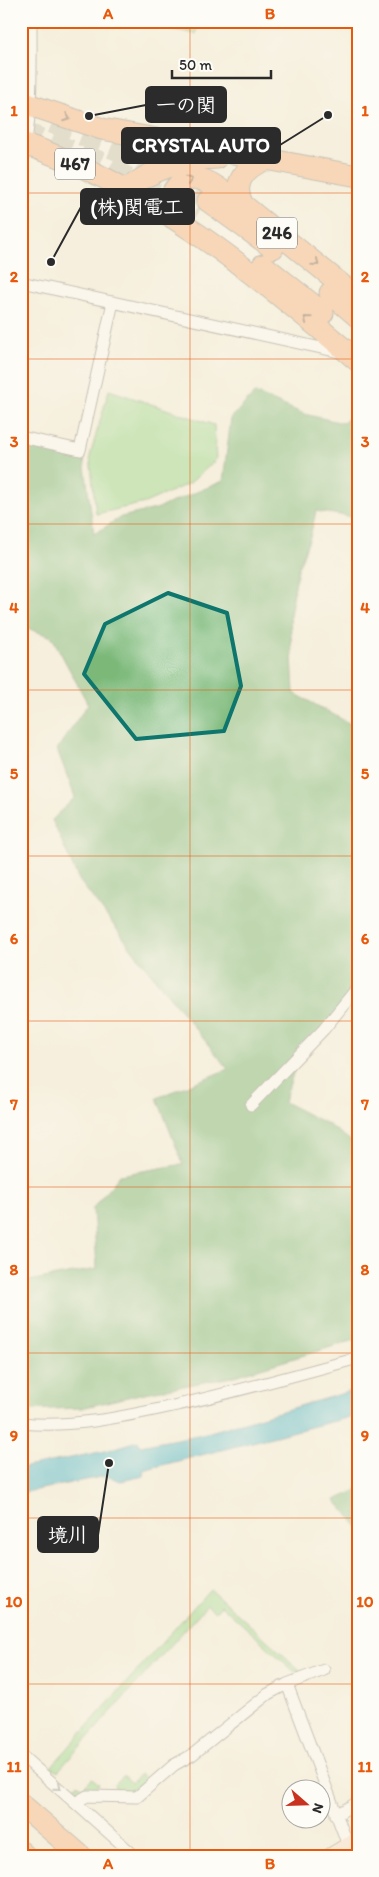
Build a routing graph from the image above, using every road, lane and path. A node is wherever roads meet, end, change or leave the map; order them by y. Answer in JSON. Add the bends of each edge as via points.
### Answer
{"nodes":[{"id":1,"x":31,"y":21,"type":"edge"},
{"id":2,"x":26,"y":103,"type":"edge"},
{"id":3,"x":138,"y":136,"type":"junction"},
{"id":4,"x":24,"y":144,"type":"edge"},
{"id":5,"x":265,"y":160,"type":"junction"},
{"id":6,"x":21,"y":165,"type":"edge"},
{"id":7,"x":358,"y":176,"type":"edge"},
{"id":8,"x":135,"y":183,"type":"junction"},
{"id":9,"x":251,"y":213,"type":"junction"},
{"id":10,"x":173,"y":218,"type":"junction"},
{"id":11,"x":21,"y":282,"type":"edge"},
{"id":12,"x":358,"y":298,"type":"edge"},
{"id":13,"x":113,"y":302,"type":"junction"},
{"id":14,"x":358,"y":317,"type":"edge"},
{"id":15,"x":355,"y":353,"type":"edge"},
{"id":16,"x":21,"y":437,"type":"edge"},
{"id":17,"x":358,"y":987,"type":"edge"},
{"id":18,"x":251,"y":1105,"type":"dead end"},
{"id":19,"x":358,"y":1358,"type":"edge"},
{"id":20,"x":21,"y":1423,"type":"edge"},
{"id":21,"x":324,"y":1670,"type":"dead end"},
{"id":22,"x":287,"y":1684,"type":"junction"},
{"id":23,"x":21,"y":1755,"type":"edge"},
{"id":24,"x":75,"y":1802,"type":"junction"},
{"id":25,"x":358,"y":1802,"type":"edge"},
{"id":26,"x":21,"y":1804,"type":"edge"},
{"id":27,"x":336,"y":1815,"type":"junction"},
{"id":28,"x":347,"y":1849,"type":"edge"},
{"id":29,"x":21,"y":1852,"type":"edge"},
{"id":30,"x":25,"y":1856,"type":"edge"},
{"id":31,"x":81,"y":1856,"type":"edge"},
{"id":32,"x":135,"y":1856,"type":"edge"}],
"edges":[{"from":1,"to":2,"type":"street"},
{"from":2,"to":3,"type":"highway","number":"467","one_way":true,"via":[[102,129]]},
{"from":2,"to":4,"type":"street"},
{"from":3,"to":5,"type":"highway","number":"467"},
{"from":3,"to":8,"type":"highway","via":[[145,140],[150,155],[148,168]]},
{"from":4,"to":6,"type":"street"},
{"from":4,"to":8,"type":"highway","number":"467"},
{"from":5,"to":7,"type":"highway","number":"467"},
{"from":5,"to":8,"type":"highway","number":"467","via":[[226,157],[192,160]]},
{"from":5,"to":9,"type":"highway","number":"246","via":[[254,164],[240,180],[240,200]]},
{"from":8,"to":10,"type":"highway"},
{"from":10,"to":9,"type":"highway","one_way":true,"via":[[170,200],[177,186],[183,181],[200,178]]},
{"from":9,"to":12,"type":"highway","number":"246","one_way":true},
{"from":15,"to":10,"type":"highway","one_way":true},
{"from":11,"to":13,"type":"street"},
{"from":13,"to":15,"type":"street"},
{"from":13,"to":16,"type":"street","via":[[80,450]]},
{"from":14,"to":15,"type":"highway","number":"246","via":[[302,270],[202,209],[291,286]]},
{"from":17,"to":18,"type":"street","via":[[324,1029]]},
{"from":19,"to":20,"type":"street","via":[[136,1414],[60,1426]]},
{"from":21,"to":22,"type":"street"},
{"from":22,"to":24,"type":"street","via":[[268,1694],[192,1755],[174,1765],[138,1797],[88,1796]]},
{"from":22,"to":27,"type":"street"},
{"from":23,"to":24,"type":"street","one_way":true},
{"from":24,"to":32,"type":"street"},
{"from":25,"to":27,"type":"street"},
{"from":26,"to":31,"type":"highway"},
{"from":27,"to":28,"type":"street"},
{"from":29,"to":30,"type":"highway"}]}
